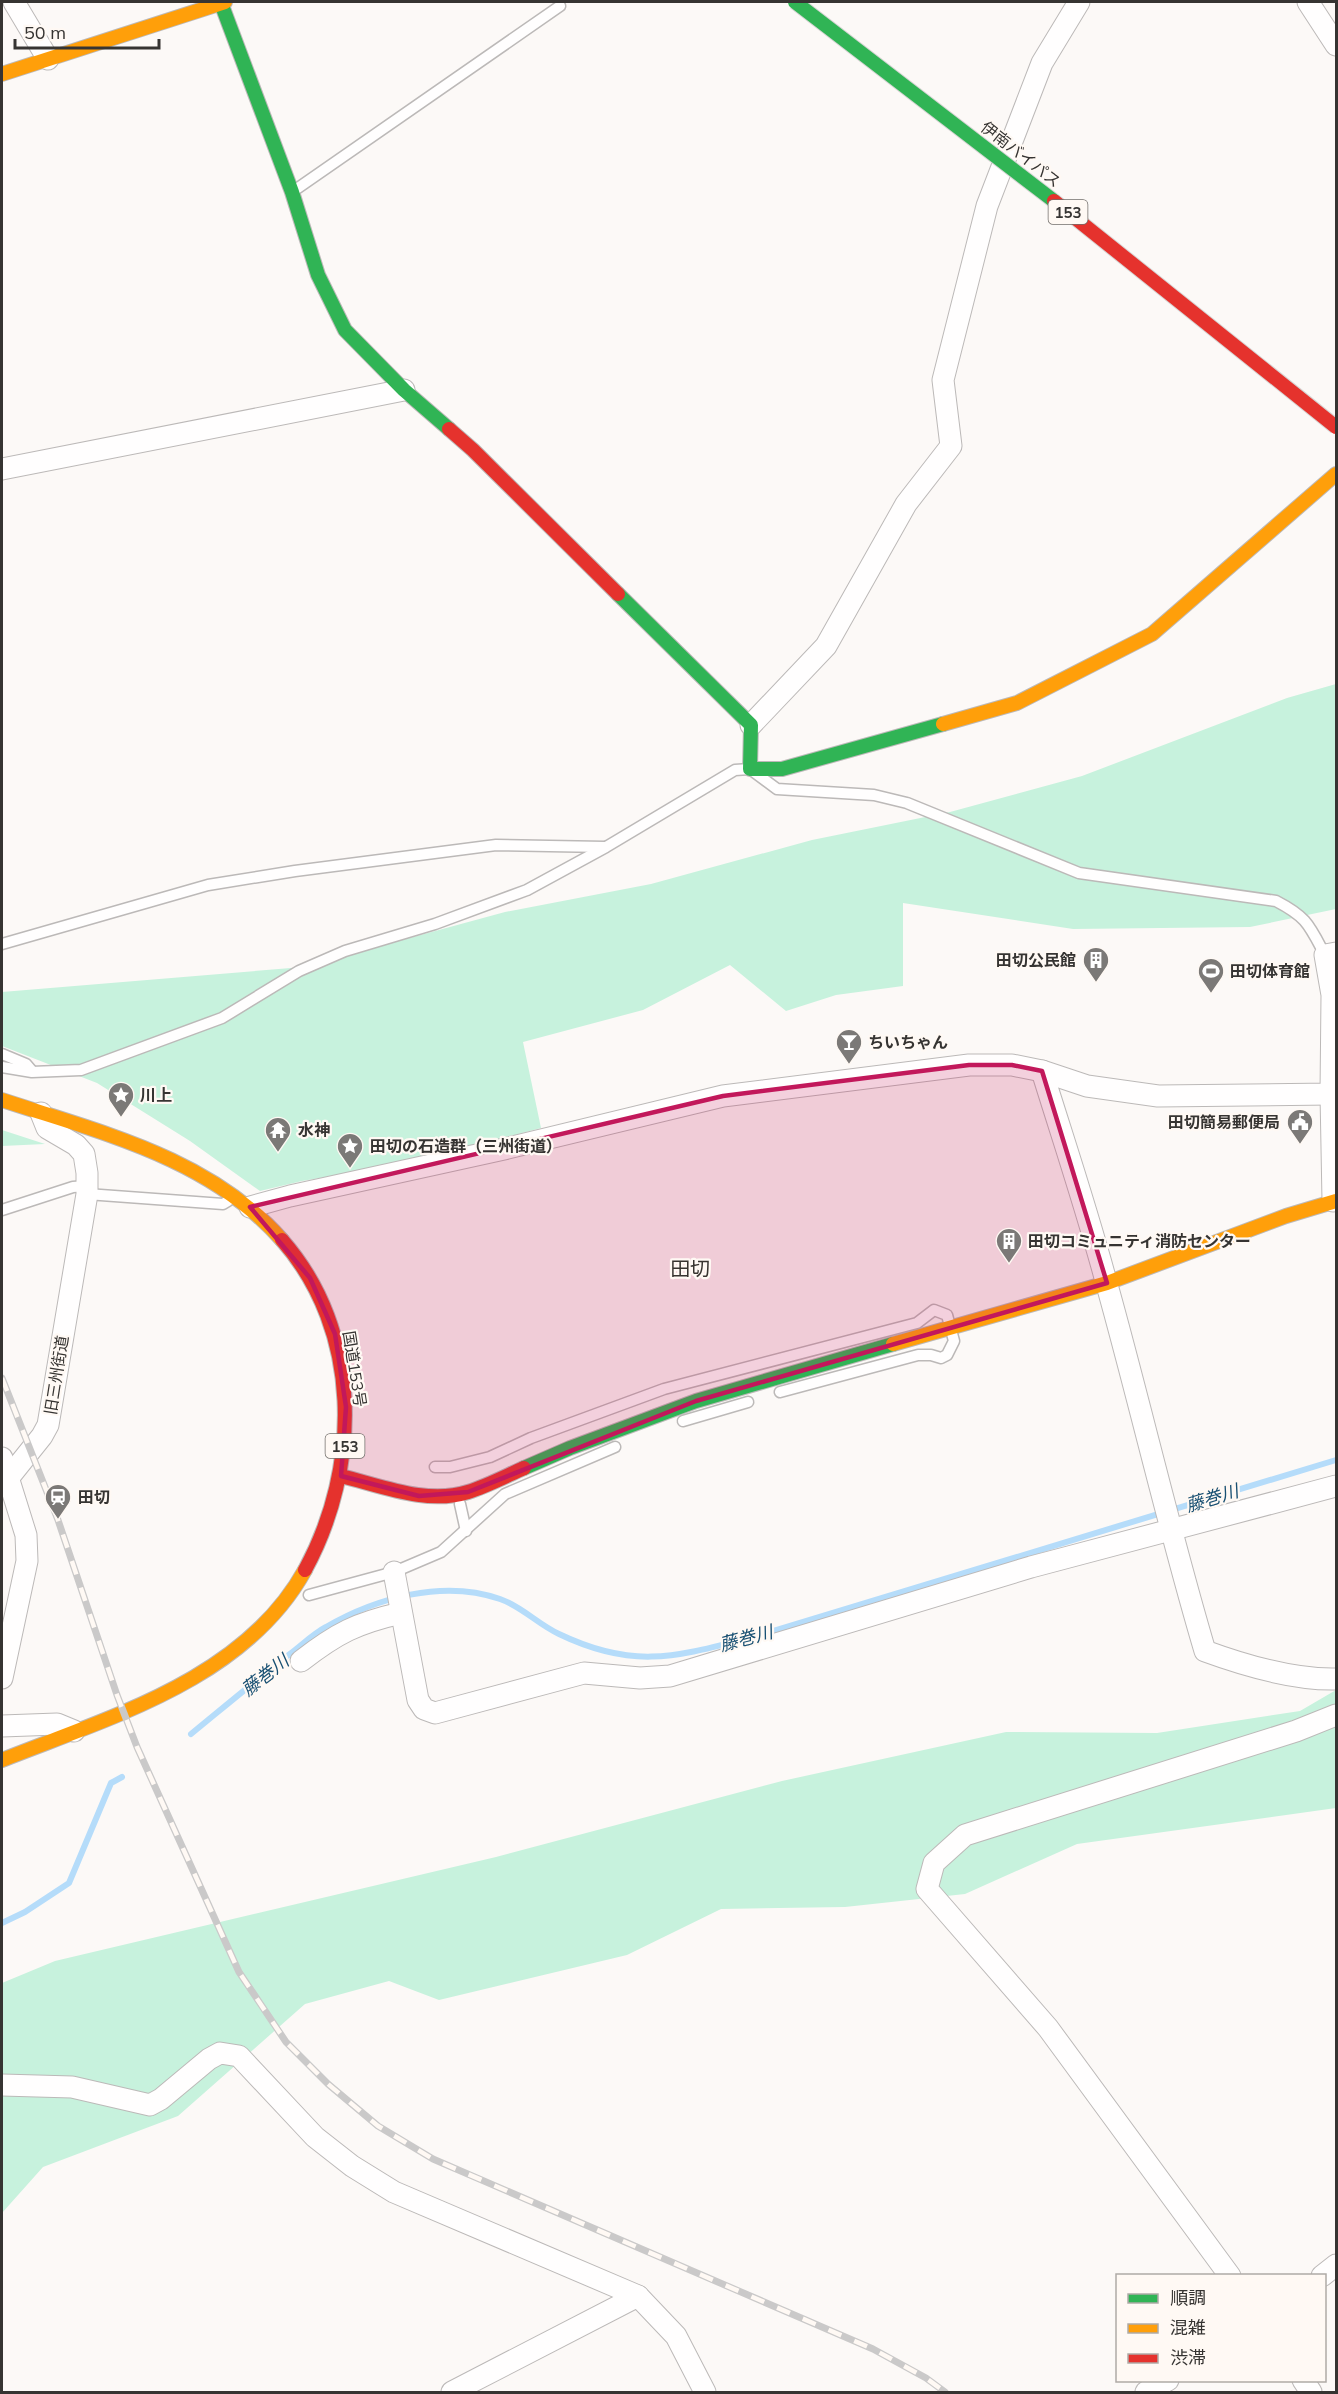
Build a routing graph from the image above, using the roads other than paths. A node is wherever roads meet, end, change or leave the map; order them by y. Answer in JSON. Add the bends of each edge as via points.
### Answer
{"nodes":[{"id":1,"x":14,"y":2,"type":"edge"},
{"id":2,"x":223,"y":2,"type":"edge"},
{"id":3,"x":795,"y":2,"type":"edge"},
{"id":4,"x":1079,"y":2,"type":"edge"},
{"id":5,"x":1308,"y":2,"type":"edge"},
{"id":6,"x":560,"y":6,"type":"dead end"},
{"id":7,"x":1336,"y":45,"type":"edge"},
{"id":8,"x":48,"y":59,"type":"junction"},
{"id":9,"x":2,"y":74,"type":"edge"},
{"id":10,"x":292,"y":192,"type":"junction"},
{"id":11,"x":405,"y":390,"type":"junction"},
{"id":12,"x":1336,"y":428,"type":"edge"},
{"id":13,"x":2,"y":469,"type":"edge"},
{"id":14,"x":1336,"y":474,"type":"edge"},
{"id":15,"x":751,"y":724,"type":"junction"},
{"id":16,"x":750,"y":769,"type":"junction"},
{"id":17,"x":606,"y":847,"type":"junction"},
{"id":18,"x":2,"y":944,"type":"edge"},
{"id":19,"x":1331,"y":954,"type":"edge"},
{"id":20,"x":2,"y":1054,"type":"edge"},
{"id":21,"x":2,"y":1067,"type":"edge"},
{"id":22,"x":1042,"y":1071,"type":"junction"},
{"id":23,"x":32,"y":1072,"type":"junction"},
{"id":24,"x":1331,"y":1094,"type":"junction"},
{"id":25,"x":2,"y":1100,"type":"edge"},
{"id":26,"x":41,"y":1113,"type":"junction"},
{"id":27,"x":87,"y":1190,"type":"junction"},
{"id":28,"x":1335,"y":1201,"type":"edge"},
{"id":29,"x":243,"y":1202,"type":"junction"},
{"id":30,"x":2,"y":1210,"type":"edge"},
{"id":31,"x":1107,"y":1283,"type":"junction"},
{"id":32,"x":952,"y":1329,"type":"junction"},
{"id":33,"x":672,"y":1424,"type":"dead end"},
{"id":34,"x":630,"y":1440,"type":"dead end"},
{"id":35,"x":435,"y":1467,"type":"dead end"},
{"id":36,"x":4,"y":1473,"type":"edge"},
{"id":37,"x":341,"y":1476,"type":"junction"},
{"id":38,"x":1336,"y":1486,"type":"edge"},
{"id":39,"x":460,"y":1504,"type":"dead end"},
{"id":40,"x":1172,"y":1530,"type":"junction"},
{"id":41,"x":466,"y":1531,"type":"junction"},
{"id":42,"x":395,"y":1579,"type":"junction"},
{"id":43,"x":309,"y":1595,"type":"dead end"},
{"id":44,"x":401,"y":1611,"type":"junction"},
{"id":45,"x":301,"y":1661,"type":"dead end"},
{"id":46,"x":2,"y":1678,"type":"edge"},
{"id":47,"x":1336,"y":1679,"type":"edge"},
{"id":48,"x":1336,"y":1715,"type":"edge"},
{"id":49,"x":2,"y":1726,"type":"edge"},
{"id":50,"x":74,"y":1731,"type":"junction"},
{"id":51,"x":2,"y":1760,"type":"edge"},
{"id":52,"x":2,"y":2085,"type":"edge"},
{"id":53,"x":1229,"y":2274,"type":"edge"},
{"id":54,"x":638,"y":2296,"type":"junction"},
{"id":55,"x":1164,"y":2382,"type":"edge"},
{"id":56,"x":452,"y":2392,"type":"edge"},
{"id":57,"x":705,"y":2392,"type":"edge"},
{"id":58,"x":1146,"y":2392,"type":"edge"}],
"edges":[{"from":1,"to":8,"type":"street"},
{"from":2,"to":8,"type":"main road"},
{"from":2,"to":10,"type":"main road"},
{"from":3,"to":12,"type":"main road","name":"伊南バイパス","number":"153","bridge":true,"via":[[1076,218]]},
{"from":4,"to":15,"type":"street","via":[[1042,63],[987,206],[944,380],[951,446],[906,504],[826,646]]},
{"from":5,"to":7,"type":"street"},
{"from":6,"to":10,"type":"lane"},
{"from":8,"to":9,"type":"main road"},
{"from":10,"to":11,"type":"main road","via":[[318,275],[345,330]]},
{"from":11,"to":13,"type":"street"},
{"from":11,"to":15,"type":"main road","via":[[473,450]]},
{"from":14,"to":16,"type":"main road","via":[[1152,634],[1017,703],[782,769]]},
{"from":15,"to":16,"type":"main road"},
{"from":16,"to":17,"type":"lane","via":[[735,770]]},
{"from":16,"to":19,"type":"lane","via":[[777,789],[874,795],[907,803],[1079,873],[1276,901],[1297,912]]},
{"from":17,"to":18,"type":"lane","via":[[496,845],[208,885]]},
{"from":17,"to":23,"type":"lane","via":[[527,890],[299,970],[222,1018],[81,1070]]},
{"from":19,"to":24,"type":"street"},
{"from":20,"to":23,"type":"lane","via":[[26,1064]]},
{"from":21,"to":23,"type":"lane"},
{"from":22,"to":24,"type":"street","via":[[1087,1086],[1158,1096]]},
{"from":22,"to":29,"type":"street","via":[[1012,1065],[969,1065],[723,1096],[516,1147]]},
{"from":22,"to":31,"type":"street"},
{"from":24,"to":28,"type":"street"},
{"from":25,"to":26,"type":"main road","name":"国道153号","number":"153"},
{"from":26,"to":27,"type":"street","name":"旧三州街道","via":[[47,1128],[84,1154]]},
{"from":26,"to":29,"type":"main road","name":"国道153号","number":"153","via":[[157,1153],[216,1182]]},
{"from":27,"to":29,"type":"lane","via":[[223,1204]]},
{"from":27,"to":30,"type":"lane","via":[[73,1187]]},
{"from":27,"to":36,"type":"street","name":"旧三州街道","via":[[48,1425],[42,1436]]},
{"from":28,"to":31,"type":"main road","via":[[1286,1215]]},
{"from":29,"to":37,"type":"main road","name":"国道153号","number":"153","via":[[279,1237],[310,1278],[335,1334],[346,1407]]},
{"from":31,"to":32,"type":"main road"},
{"from":31,"to":40,"type":"street"},
{"from":32,"to":33,"type":"lane","via":[[954,1341],[941,1358],[918,1356]]},
{"from":32,"to":35,"type":"lane","via":[[947,1315],[934,1310],[917,1323],[664,1389],[452,1472]]},
{"from":32,"to":37,"type":"main road","via":[[696,1401],[570,1448],[468,1492],[419,1496]]},
{"from":34,"to":41,"type":"lane","via":[[505,1494]]},
{"from":36,"to":46,"type":"street","name":"旧三州街道","via":[[28,1548]]},
{"from":37,"to":50,"type":"main road","name":"国道153号","number":"153","via":[[329,1522],[292,1592],[242,1645],[204,1672],[161,1695]]},
{"from":38,"to":40,"type":"street"},
{"from":39,"to":41,"type":"lane"},
{"from":40,"to":44,"type":"street","via":[[1031,1567],[670,1676],[640,1678],[584,1673],[435,1713],[424,1709],[418,1700]]},
{"from":40,"to":47,"type":"street","via":[[1205,1651],[1313,1680]]},
{"from":41,"to":42,"type":"lane","via":[[441,1552]]},
{"from":42,"to":43,"type":"lane"},
{"from":42,"to":44,"type":"street"},
{"from":44,"to":45,"type":"street","via":[[331,1638]]},
{"from":48,"to":53,"type":"street","via":[[965,1835],[934,1863],[927,1889],[1048,2028]]},
{"from":49,"to":50,"type":"street","via":[[57,1724]]},
{"from":50,"to":51,"type":"main road","name":"国道153号","number":"153"},
{"from":52,"to":54,"type":"street","via":[[72,2087],[150,2104],[220,2053],[239,2056],[315,2137],[394,2192]]},
{"from":54,"to":56,"type":"street"},
{"from":54,"to":57,"type":"street","via":[[676,2336]]},
{"from":55,"to":58,"type":"street"}]}
